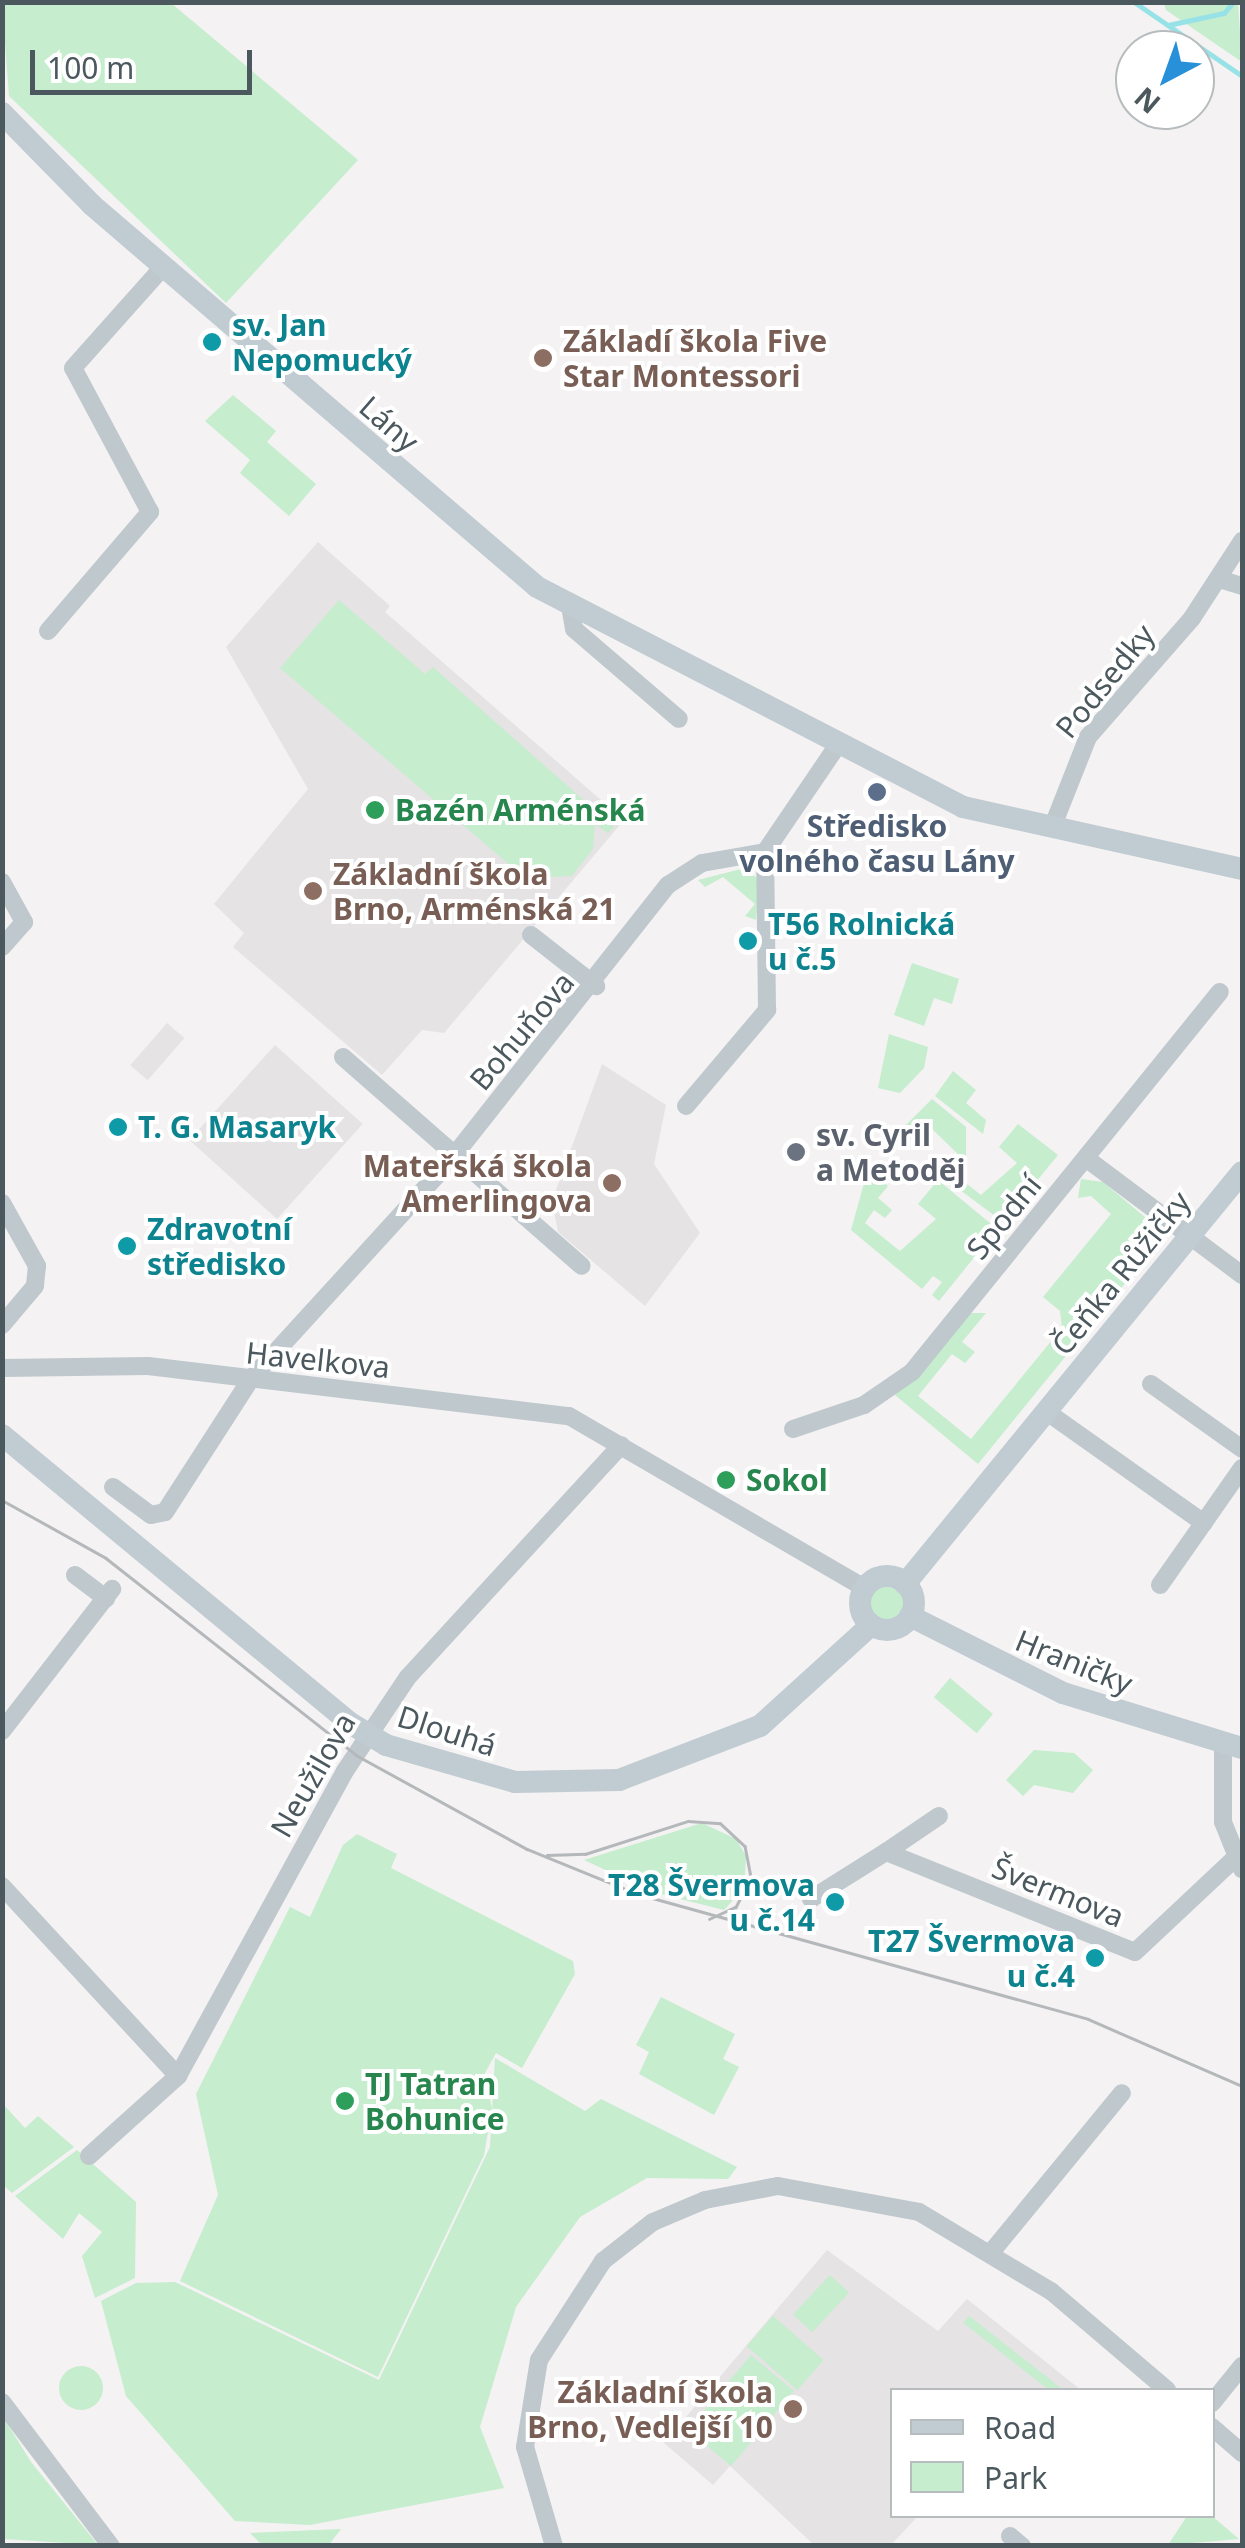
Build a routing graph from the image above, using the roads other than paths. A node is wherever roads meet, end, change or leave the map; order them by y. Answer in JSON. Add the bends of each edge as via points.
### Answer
{"nodes":[{"id":1,"x":2,"y":113,"type":"edge"},
{"id":2,"x":163,"y":266,"type":"junction"},
{"id":3,"x":1242,"y":541,"type":"edge"},
{"id":4,"x":1218,"y":579,"type":"junction"},
{"id":5,"x":1242,"y":586,"type":"edge"},
{"id":6,"x":570,"y":606,"type":"junction"},
{"id":7,"x":48,"y":631,"type":"dead end"},
{"id":8,"x":679,"y":720,"type":"dead end"},
{"id":9,"x":839,"y":743,"type":"junction"},
{"id":10,"x":1052,"y":828,"type":"junction"},
{"id":11,"x":765,"y":852,"type":"junction"},
{"id":12,"x":1242,"y":868,"type":"edge"},
{"id":13,"x":2,"y":882,"type":"edge"},
{"id":14,"x":531,"y":934,"type":"dead end"},
{"id":15,"x":2,"y":947,"type":"edge"},
{"id":16,"x":596,"y":986,"type":"junction"},
{"id":17,"x":1220,"y":992,"type":"dead end"},
{"id":18,"x":343,"y":1057,"type":"dead end"},
{"id":19,"x":686,"y":1106,"type":"dead end"},
{"id":20,"x":455,"y":1155,"type":"junction"},
{"id":21,"x":1087,"y":1159,"type":"junction"},
{"id":22,"x":1242,"y":1172,"type":"edge"},
{"id":23,"x":2,"y":1203,"type":"edge"},
{"id":24,"x":1188,"y":1239,"type":"junction"},
{"id":25,"x":582,"y":1266,"type":"dead end"},
{"id":26,"x":1242,"y":1276,"type":"edge"},
{"id":27,"x":2,"y":1325,"type":"edge"},
{"id":28,"x":2,"y":1368,"type":"edge"},
{"id":29,"x":250,"y":1380,"type":"junction"},
{"id":30,"x":1151,"y":1384,"type":"dead end"},
{"id":31,"x":1047,"y":1412,"type":"junction"},
{"id":32,"x":793,"y":1428,"type":"dead end"},
{"id":33,"x":2,"y":1435,"type":"edge"},
{"id":34,"x":621,"y":1445,"type":"junction"},
{"id":35,"x":1242,"y":1449,"type":"edge"},
{"id":36,"x":1242,"y":1468,"type":"edge"},
{"id":37,"x":113,"y":1487,"type":"dead end"},
{"id":38,"x":1204,"y":1523,"type":"junction"},
{"id":39,"x":76,"y":1575,"type":"dead end"},
{"id":40,"x":905,"y":1584,"type":"junction"},
{"id":41,"x":1160,"y":1585,"type":"dead end"},
{"id":42,"x":864,"y":1588,"type":"junction"},
{"id":43,"x":910,"y":1616,"type":"junction"},
{"id":44,"x":870,"y":1625,"type":"junction"},
{"id":45,"x":2,"y":1731,"type":"edge"},
{"id":46,"x":1233,"y":1746,"type":"edge"},
{"id":47,"x":939,"y":1816,"type":"dead end"},
{"id":48,"x":886,"y":1852,"type":"junction"},
{"id":49,"x":1239,"y":1863,"type":"edge"},
{"id":50,"x":2,"y":1886,"type":"edge"},
{"id":51,"x":811,"y":1899,"type":"dead end"},
{"id":52,"x":178,"y":2076,"type":"junction"},
{"id":53,"x":1122,"y":2093,"type":"dead end"},
{"id":54,"x":89,"y":2156,"type":"dead end"},
{"id":55,"x":993,"y":2250,"type":"junction"},
{"id":56,"x":1242,"y":2366,"type":"edge"},
{"id":57,"x":1165,"y":2388,"type":"edge"},
{"id":58,"x":1215,"y":2399,"type":"edge"},
{"id":59,"x":2,"y":2402,"type":"edge"},
{"id":60,"x":1215,"y":2430,"type":"edge"},
{"id":61,"x":1242,"y":2453,"type":"edge"},
{"id":62,"x":110,"y":2546,"type":"edge"},
{"id":63,"x":554,"y":2546,"type":"edge"}],
"edges":[{"from":1,"to":2,"type":"street","name":"Lány"},
{"from":2,"to":6,"type":"street","name":"Lány","via":[[508,566]]},
{"from":2,"to":7,"type":"street","via":[[73,368],[150,512]]},
{"from":3,"to":4,"type":"street","name":"Podsedky"},
{"from":4,"to":5,"type":"street"},
{"from":4,"to":10,"type":"street","name":"Podsedky","via":[[1088,737]]},
{"from":6,"to":8,"type":"street","name":"Lány","via":[[574,630]]},
{"from":6,"to":9,"type":"street","name":"Lány"},
{"from":9,"to":10,"type":"street","name":"Lány","via":[[963,807]]},
{"from":9,"to":11,"type":"street"},
{"from":10,"to":12,"type":"street","name":"Lány"},
{"from":11,"to":16,"type":"street","name":"Bohuňova","via":[[682,871]]},
{"from":11,"to":19,"type":"street","via":[[767,1010]]},
{"from":13,"to":15,"type":"street","via":[[24,922]]},
{"from":14,"to":16,"type":"street"},
{"from":16,"to":20,"type":"street","name":"Bohuňova"},
{"from":17,"to":21,"type":"street","name":"Spodní"},
{"from":18,"to":20,"type":"street"},
{"from":20,"to":25,"type":"street"},
{"from":20,"to":29,"type":"street","name":"Bohuňova"},
{"from":21,"to":24,"type":"street"},
{"from":21,"to":32,"type":"street","name":"Spodní","via":[[912,1372],[864,1404]]},
{"from":22,"to":24,"type":"street","name":"Čeňka Růžičky"},
{"from":23,"to":27,"type":"street","via":[[36,1266],[35,1286]]},
{"from":24,"to":26,"type":"street"},
{"from":24,"to":31,"type":"street","name":"Čeňka Růžičky"},
{"from":28,"to":29,"type":"street","name":"Havelkova","via":[[132,1365]]},
{"from":29,"to":34,"type":"street","name":"Havelkova","via":[[569,1416]]},
{"from":29,"to":37,"type":"street","name":"Bohuňova","via":[[202,1466],[161,1515]]},
{"from":30,"to":35,"type":"street"},
{"from":31,"to":38,"type":"street"},
{"from":31,"to":40,"type":"street","name":"Čeňka Růžičky"},
{"from":33,"to":44,"type":"street","name":"Dlouhá","bridge":true,"via":[[350,1723],[386,1745],[514,1782],[619,1780],[760,1726]]},
{"from":34,"to":42,"type":"street"},
{"from":34,"to":52,"type":"street","name":"Neužilova","via":[[380,1714]]},
{"from":36,"to":38,"type":"street"},
{"from":38,"to":41,"type":"street"},
{"from":39,"to":45,"type":"street","via":[[109,1593]]},
{"from":40,"to":42,"type":"street","via":[[884,1577]]},
{"from":40,"to":43,"type":"street"},
{"from":42,"to":44,"type":"street","via":[[860,1608]]},
{"from":43,"to":44,"type":"street","via":[[892,1630]]},
{"from":43,"to":46,"type":"street","name":"Hraničky","via":[[1063,1693]]},
{"from":46,"to":49,"type":"street","name":"Švermova","via":[[1223,1822]]},
{"from":47,"to":48,"type":"street"},
{"from":48,"to":49,"type":"street","name":"Švermova","via":[[1135,1952]]},
{"from":48,"to":51,"type":"street"},
{"from":50,"to":52,"type":"street"},
{"from":52,"to":54,"type":"street","name":"Neužilova"},
{"from":53,"to":55,"type":"street"},
{"from":55,"to":57,"type":"street"},
{"from":55,"to":63,"type":"street","via":[[914,2211],[778,2186],[652,2222],[566,2306],[527,2397],[530,2479]]},
{"from":56,"to":58,"type":"street"},
{"from":59,"to":62,"type":"street"},
{"from":60,"to":61,"type":"street"}]}
